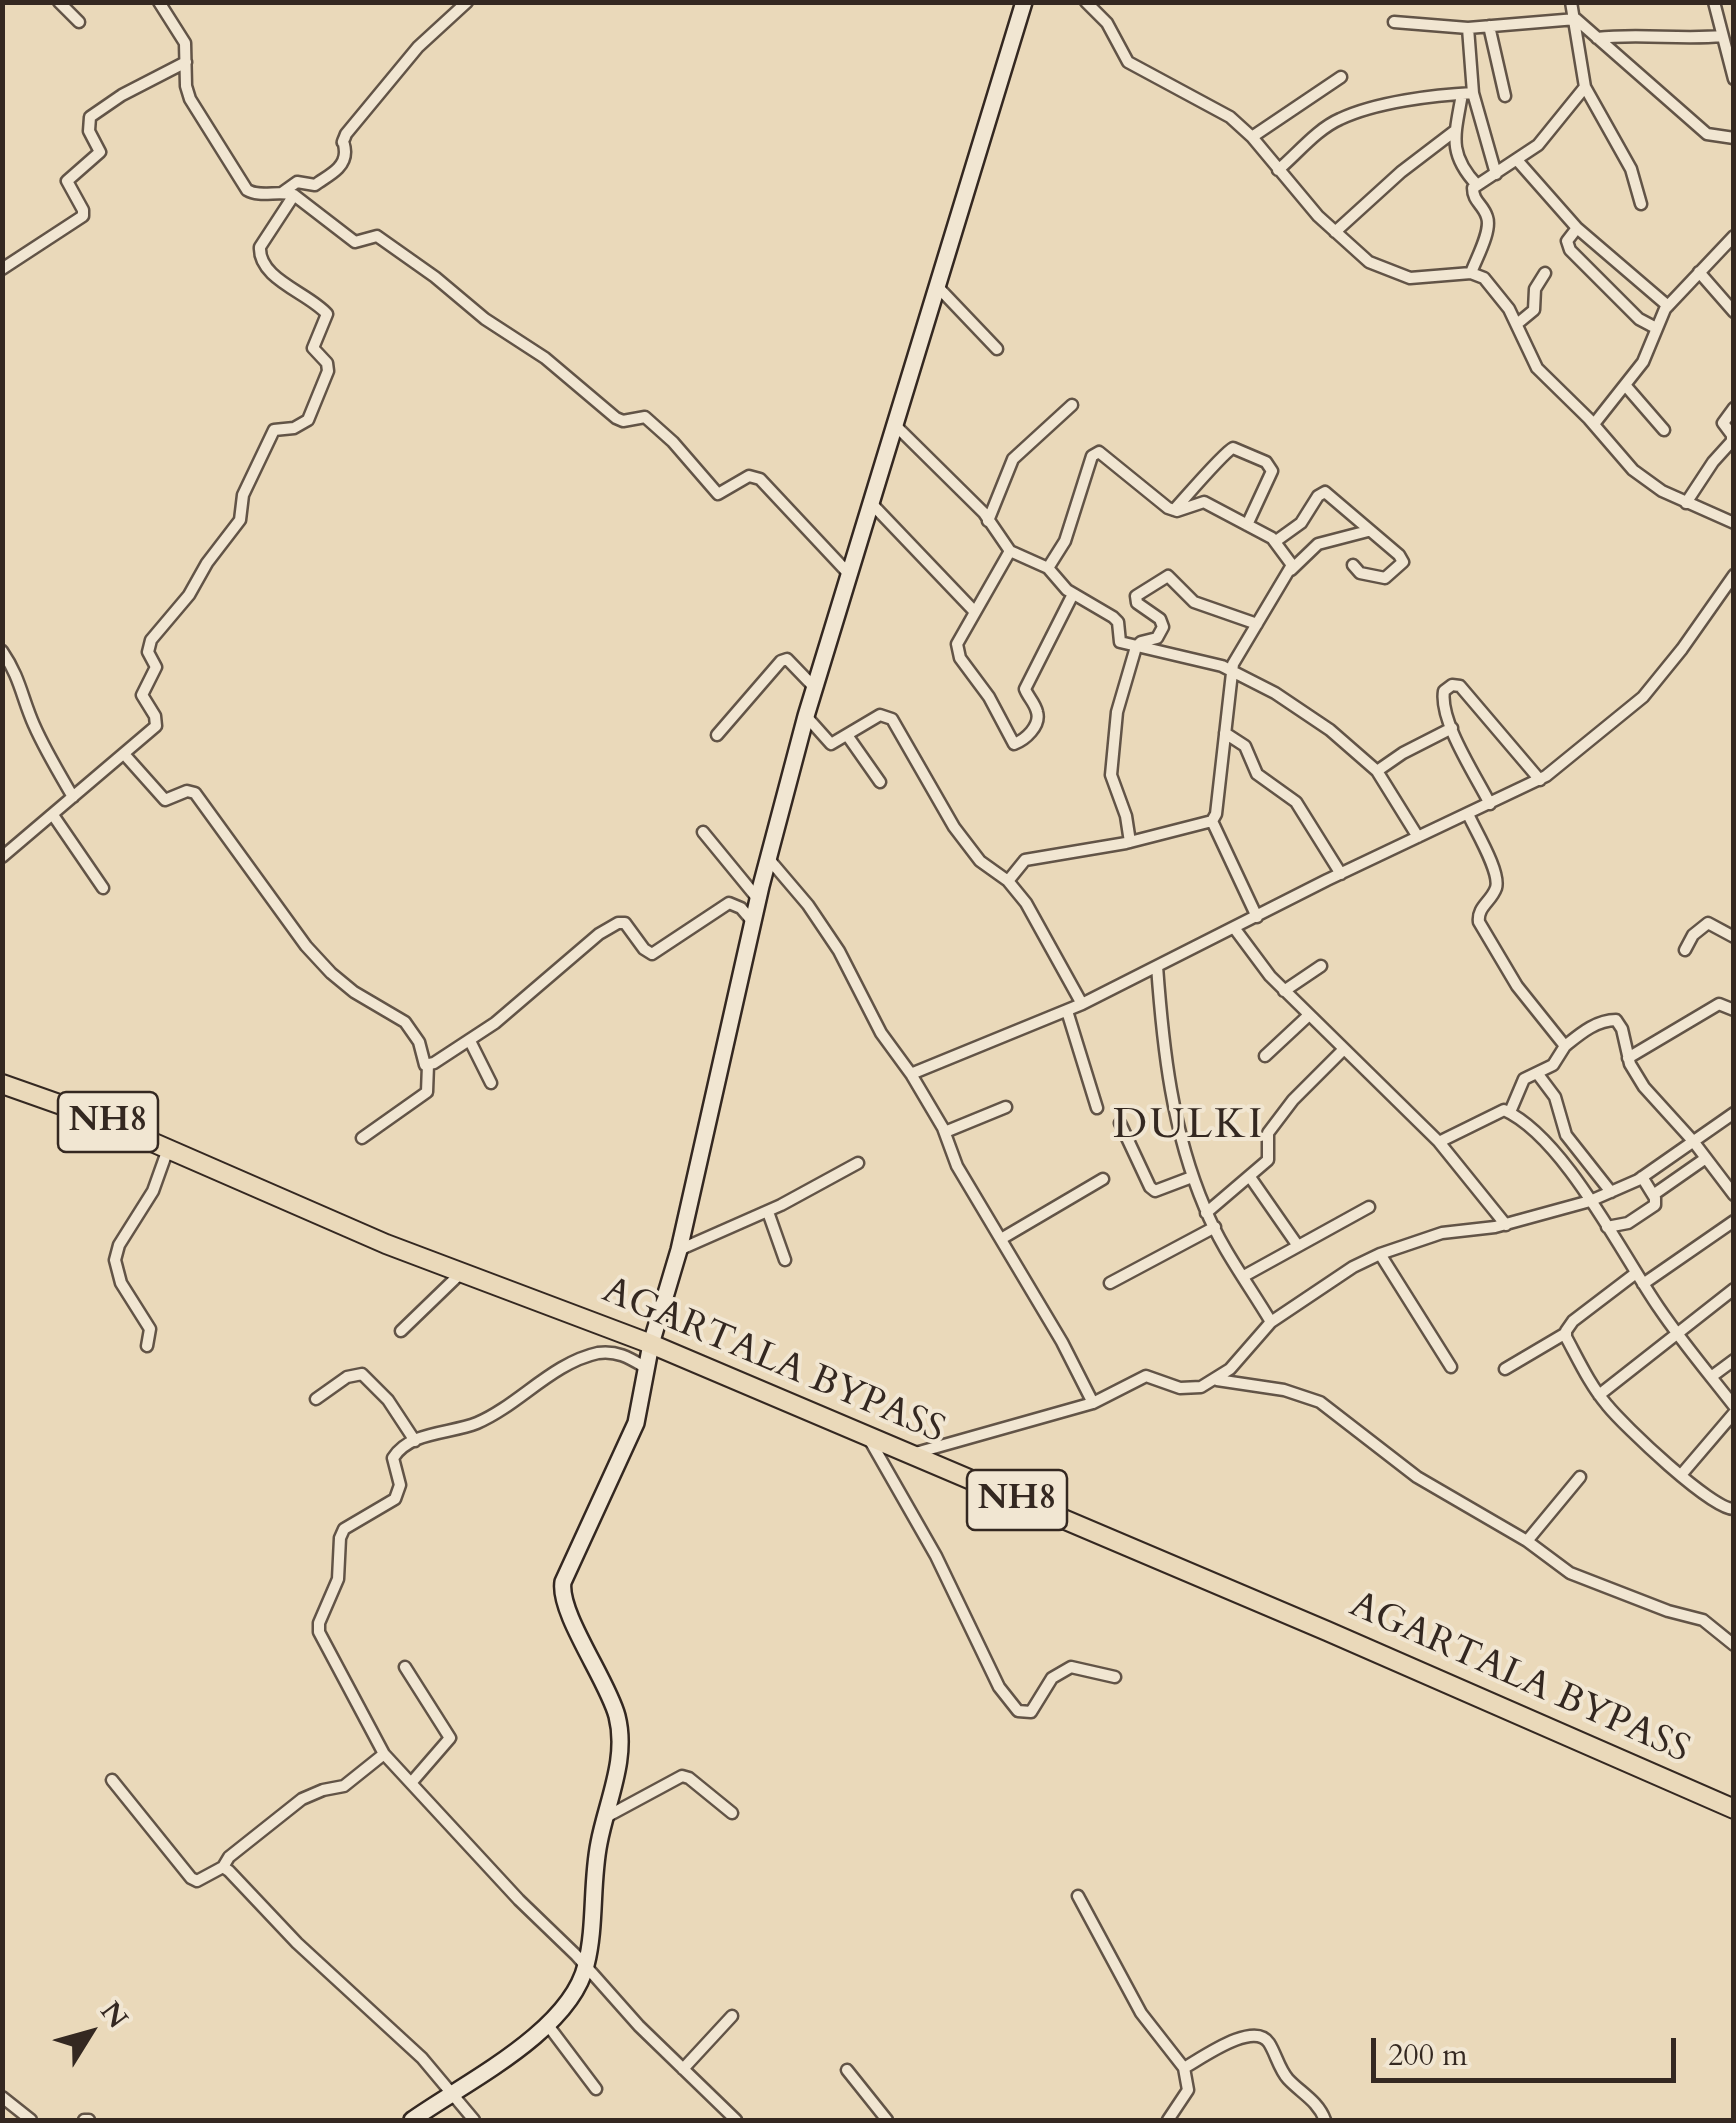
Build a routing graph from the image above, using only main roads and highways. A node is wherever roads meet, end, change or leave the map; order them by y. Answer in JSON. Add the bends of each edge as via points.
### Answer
{"nodes":[{"id":1,"x":2,"y":1084,"type":"edge"},
{"id":2,"x":1734,"y":1809,"type":"edge"}],
"edges":[{"from":1,"to":2,"type":"highway","name":"AGARTALA BYPASS","number":"NH8","via":[[652,1344]]}]}
